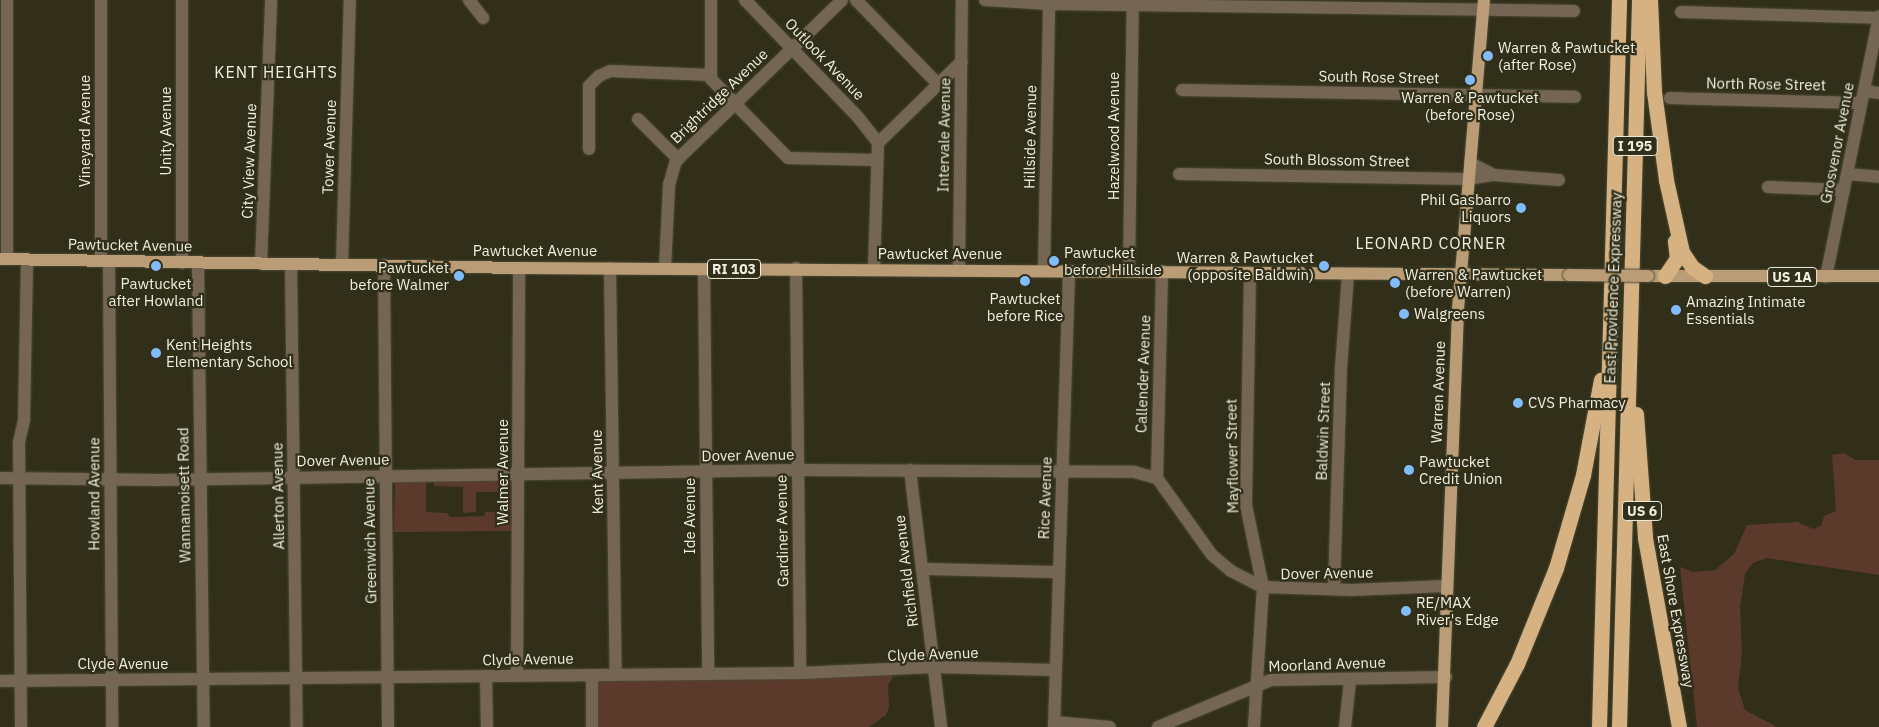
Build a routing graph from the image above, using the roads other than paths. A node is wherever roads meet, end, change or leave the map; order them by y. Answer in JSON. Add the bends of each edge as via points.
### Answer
{"nodes":[{"id":1,"x":7,"y":0,"type":"edge"},
{"id":2,"x":101,"y":0,"type":"edge"},
{"id":3,"x":182,"y":0,"type":"edge"},
{"id":4,"x":271,"y":0,"type":"edge"},
{"id":5,"x":350,"y":0,"type":"edge"},
{"id":6,"x":469,"y":0,"type":"edge"},
{"id":7,"x":711,"y":0,"type":"edge"},
{"id":8,"x":745,"y":0,"type":"edge"},
{"id":9,"x":842,"y":0,"type":"edge"},
{"id":10,"x":856,"y":0,"type":"edge"},
{"id":11,"x":962,"y":0,"type":"edge"},
{"id":12,"x":985,"y":0,"type":"edge"},
{"id":13,"x":1613,"y":0,"type":"edge"},
{"id":14,"x":1619,"y":0,"type":"edge"},
{"id":15,"x":1639,"y":0,"type":"edge"},
{"id":16,"x":1650,"y":0,"type":"edge"},
{"id":17,"x":1132,"y":2,"type":"edge"},
{"id":18,"x":1049,"y":4,"type":"junction"},
{"id":19,"x":1308,"y":4,"type":"edge"},
{"id":20,"x":1483,"y":5,"type":"edge"},
{"id":21,"x":1574,"y":11,"type":"dead end"},
{"id":22,"x":1681,"y":12,"type":"dead end"},
{"id":23,"x":1879,"y":17,"type":"edge"},
{"id":24,"x":483,"y":18,"type":"dead end"},
{"id":25,"x":792,"y":48,"type":"junction"},
{"id":26,"x":962,"y":61,"type":"junction"},
{"id":27,"x":711,"y":75,"type":"junction"},
{"id":28,"x":938,"y":84,"type":"junction"},
{"id":29,"x":1182,"y":90,"type":"dead end"},
{"id":30,"x":1879,"y":93,"type":"edge"},
{"id":31,"x":1476,"y":95,"type":"junction"},
{"id":32,"x":1575,"y":97,"type":"dead end"},
{"id":33,"x":1863,"y":97,"type":"junction"},
{"id":34,"x":1670,"y":98,"type":"dead end"},
{"id":35,"x":733,"y":104,"type":"junction"},
{"id":36,"x":638,"y":119,"type":"dead end"},
{"id":37,"x":1616,"y":126,"type":"junction"},
{"id":38,"x":878,"y":142,"type":"junction"},
{"id":39,"x":589,"y":148,"type":"dead end"},
{"id":40,"x":678,"y":159,"type":"junction"},
{"id":41,"x":877,"y":160,"type":"junction"},
{"id":42,"x":1470,"y":163,"type":"junction"},
{"id":43,"x":1178,"y":174,"type":"dead end"},
{"id":44,"x":1847,"y":174,"type":"junction"},
{"id":45,"x":1494,"y":175,"type":"junction"},
{"id":46,"x":1879,"y":177,"type":"edge"},
{"id":47,"x":1468,"y":179,"type":"junction"},
{"id":48,"x":1559,"y":180,"type":"dead end"},
{"id":49,"x":1768,"y":187,"type":"dead end"},
{"id":50,"x":1844,"y":190,"type":"junction"},
{"id":51,"x":1673,"y":214,"type":"junction"},
{"id":52,"x":4,"y":259,"type":"edge"},
{"id":53,"x":27,"y":259,"type":"junction"},
{"id":54,"x":105,"y":262,"type":"junction"},
{"id":55,"x":182,"y":263,"type":"junction"},
{"id":56,"x":198,"y":263,"type":"junction"},
{"id":57,"x":261,"y":264,"type":"junction"},
{"id":58,"x":291,"y":264,"type":"junction"},
{"id":59,"x":342,"y":264,"type":"junction"},
{"id":60,"x":384,"y":265,"type":"junction"},
{"id":61,"x":519,"y":268,"type":"junction"},
{"id":62,"x":610,"y":268,"type":"junction"},
{"id":63,"x":664,"y":268,"type":"junction"},
{"id":64,"x":796,"y":268,"type":"junction"},
{"id":65,"x":704,"y":269,"type":"junction"},
{"id":66,"x":874,"y":270,"type":"junction"},
{"id":67,"x":959,"y":270,"type":"junction"},
{"id":68,"x":1044,"y":271,"type":"junction"},
{"id":69,"x":1069,"y":271,"type":"junction"},
{"id":70,"x":1162,"y":271,"type":"junction"},
{"id":71,"x":1129,"y":272,"type":"junction"},
{"id":72,"x":1460,"y":273,"type":"junction"},
{"id":73,"x":1250,"y":274,"type":"junction"},
{"id":74,"x":1348,"y":274,"type":"junction"},
{"id":75,"x":1665,"y":276,"type":"junction"},
{"id":76,"x":1705,"y":276,"type":"junction"},
{"id":77,"x":1879,"y":276,"type":"edge"},
{"id":78,"x":1826,"y":277,"type":"junction"},
{"id":79,"x":1631,"y":292,"type":"junction"},
{"id":80,"x":1610,"y":319,"type":"junction"},
{"id":81,"x":797,"y":470,"type":"junction"},
{"id":82,"x":910,"y":470,"type":"junction"},
{"id":83,"x":706,"y":472,"type":"junction"},
{"id":84,"x":1063,"y":472,"type":"junction"},
{"id":85,"x":520,"y":474,"type":"junction"},
{"id":86,"x":613,"y":474,"type":"junction"},
{"id":87,"x":385,"y":475,"type":"junction"},
{"id":88,"x":294,"y":477,"type":"junction"},
{"id":89,"x":0,"y":478,"type":"edge"},
{"id":90,"x":19,"y":478,"type":"junction"},
{"id":91,"x":201,"y":478,"type":"junction"},
{"id":92,"x":1157,"y":478,"type":"junction"},
{"id":93,"x":110,"y":479,"type":"junction"},
{"id":94,"x":922,"y":569,"type":"junction"},
{"id":95,"x":1058,"y":572,"type":"junction"},
{"id":96,"x":1446,"y":586,"type":"junction"},
{"id":97,"x":1262,"y":587,"type":"junction"},
{"id":98,"x":1334,"y":589,"type":"junction"},
{"id":99,"x":934,"y":667,"type":"junction"},
{"id":100,"x":1056,"y":670,"type":"junction"},
{"id":101,"x":800,"y":673,"type":"junction"},
{"id":102,"x":708,"y":674,"type":"junction"},
{"id":103,"x":592,"y":675,"type":"junction"},
{"id":104,"x":616,"y":675,"type":"junction"},
{"id":105,"x":486,"y":676,"type":"junction"},
{"id":106,"x":517,"y":676,"type":"junction"},
{"id":107,"x":1446,"y":677,"type":"junction"},
{"id":108,"x":388,"y":678,"type":"junction"},
{"id":109,"x":297,"y":679,"type":"junction"},
{"id":110,"x":112,"y":680,"type":"junction"},
{"id":111,"x":204,"y":680,"type":"junction"},
{"id":112,"x":0,"y":681,"type":"edge"},
{"id":113,"x":20,"y":681,"type":"junction"},
{"id":114,"x":1350,"y":681,"type":"junction"},
{"id":115,"x":1259,"y":684,"type":"junction"},
{"id":116,"x":1054,"y":724,"type":"edge"},
{"id":117,"x":20,"y":727,"type":"edge"},
{"id":118,"x":112,"y":727,"type":"edge"},
{"id":119,"x":204,"y":727,"type":"edge"},
{"id":120,"x":297,"y":727,"type":"edge"},
{"id":121,"x":388,"y":727,"type":"edge"},
{"id":122,"x":487,"y":727,"type":"edge"},
{"id":123,"x":592,"y":727,"type":"edge"},
{"id":124,"x":941,"y":727,"type":"edge"},
{"id":125,"x":1110,"y":727,"type":"edge"},
{"id":126,"x":1161,"y":727,"type":"edge"},
{"id":127,"x":1254,"y":727,"type":"edge"},
{"id":128,"x":1345,"y":727,"type":"edge"},
{"id":129,"x":1442,"y":727,"type":"edge"},
{"id":130,"x":1484,"y":727,"type":"edge"},
{"id":131,"x":1598,"y":727,"type":"edge"},
{"id":132,"x":1619,"y":727,"type":"edge"},
{"id":133,"x":1679,"y":727,"type":"edge"}],
"edges":[{"from":1,"to":52,"type":"street"},
{"from":2,"to":54,"type":"street","name":"Vineyard Avenue"},
{"from":3,"to":55,"type":"street","name":"Unity Avenue"},
{"from":4,"to":57,"type":"street","name":"City View Avenue"},
{"from":5,"to":59,"type":"street","name":"Tower Avenue"},
{"from":6,"to":24,"type":"street"},
{"from":7,"to":27,"type":"street"},
{"from":8,"to":25,"type":"street","name":"Outlook Avenue"},
{"from":9,"to":25,"type":"street","name":"Brightridge Avenue"},
{"from":10,"to":28,"type":"street"},
{"from":11,"to":26,"type":"street","name":"Intervale Avenue"},
{"from":12,"to":18,"type":"street"},
{"from":13,"to":37,"type":"highway"},
{"from":14,"to":37,"type":"highway","name":"East Providence Expressway","number":"I 195"},
{"from":15,"to":79,"type":"highway","name":"East Providence Expressway","number":"I 195"},
{"from":16,"to":51,"type":"highway","via":[[1655,102]]},
{"from":17,"to":18,"type":"street"},
{"from":17,"to":19,"type":"street"},
{"from":17,"to":71,"type":"street","name":"Hazelwood Avenue"},
{"from":18,"to":68,"type":"street","name":"Hillside Avenue"},
{"from":19,"to":20,"type":"street"},
{"from":20,"to":21,"type":"street"},
{"from":20,"to":31,"type":"main road","name":"Warren Avenue"},
{"from":22,"to":23,"type":"street"},
{"from":23,"to":33,"type":"street","name":"Grosvenor Avenue"},
{"from":25,"to":35,"type":"street","name":"Brightridge Avenue"},
{"from":25,"to":38,"type":"street","name":"Outlook Avenue"},
{"from":26,"to":28,"type":"street"},
{"from":26,"to":67,"type":"street","name":"Intervale Avenue"},
{"from":27,"to":35,"type":"street"},
{"from":27,"to":39,"type":"street","via":[[610,71],[599,76],[589,86]]},
{"from":28,"to":38,"type":"street"},
{"from":29,"to":31,"type":"street","name":"South Rose Street"},
{"from":30,"to":33,"type":"street","name":"North Rose Street"},
{"from":31,"to":32,"type":"street","name":"South Rose Street"},
{"from":31,"to":42,"type":"main road","name":"Warren Avenue"},
{"from":33,"to":34,"type":"street","name":"North Rose Street"},
{"from":33,"to":44,"type":"street","name":"Grosvenor Avenue"},
{"from":35,"to":40,"type":"street","name":"Brightridge Avenue"},
{"from":35,"to":41,"type":"street","via":[[788,158]]},
{"from":36,"to":40,"type":"street"},
{"from":37,"to":80,"type":"highway","name":"East Providence Expressway","number":"I 195"},
{"from":38,"to":41,"type":"street"},
{"from":40,"to":63,"type":"street","name":"Brightridge Avenue","via":[[668,184]]},
{"from":41,"to":66,"type":"street"},
{"from":42,"to":45,"type":"street","name":"South Blossom Street"},
{"from":42,"to":47,"type":"main road","name":"Warren Avenue"},
{"from":43,"to":47,"type":"street","name":"South Blossom Street"},
{"from":44,"to":46,"type":"street"},
{"from":44,"to":50,"type":"street","name":"Grosvenor Avenue"},
{"from":45,"to":47,"type":"street","name":"South Blossom Street"},
{"from":45,"to":48,"type":"street","name":"South Blossom Street"},
{"from":47,"to":72,"type":"main road","name":"Warren Avenue"},
{"from":49,"to":50,"type":"street"},
{"from":50,"to":78,"type":"street","name":"Grosvenor Avenue"},
{"from":51,"to":75,"type":"highway","via":[[1677,258]]},
{"from":51,"to":76,"type":"highway","via":[[1684,256]]},
{"from":52,"to":53,"type":"main road","name":"Pawtucket Avenue","number":"RI 103"},
{"from":53,"to":54,"type":"main road","name":"Pawtucket Avenue","number":"RI 103"},
{"from":53,"to":90,"type":"street","via":[[24,420],[19,442]]},
{"from":54,"to":55,"type":"main road","name":"Pawtucket Avenue","number":"RI 103"},
{"from":54,"to":93,"type":"street","name":"Howland Avenue"},
{"from":55,"to":56,"type":"main road","name":"Pawtucket Avenue","number":"RI 103"},
{"from":56,"to":57,"type":"main road","name":"Pawtucket Avenue","number":"RI 103"},
{"from":56,"to":91,"type":"street","name":"Wannamoisett Road"},
{"from":57,"to":58,"type":"main road","name":"Pawtucket Avenue","number":"RI 103"},
{"from":58,"to":59,"type":"main road","name":"Pawtucket Avenue","number":"RI 103"},
{"from":58,"to":88,"type":"street","name":"Allerton Avenue"},
{"from":59,"to":60,"type":"main road","name":"Pawtucket Avenue","number":"RI 103"},
{"from":60,"to":61,"type":"main road","name":"Pawtucket Avenue","number":"RI 103"},
{"from":60,"to":87,"type":"street","name":"Greenwich Avenue"},
{"from":61,"to":62,"type":"main road","name":"Pawtucket Avenue","number":"RI 103"},
{"from":61,"to":85,"type":"street","name":"Walmer Avenue"},
{"from":62,"to":63,"type":"main road","name":"Pawtucket Avenue","number":"RI 103"},
{"from":62,"to":86,"type":"street","name":"Kent Avenue"},
{"from":63,"to":65,"type":"main road","name":"Pawtucket Avenue","number":"RI 103"},
{"from":64,"to":65,"type":"main road","name":"Pawtucket Avenue","number":"RI 103"},
{"from":64,"to":66,"type":"main road","name":"Pawtucket Avenue","number":"RI 103"},
{"from":64,"to":81,"type":"street","name":"Gardiner Avenue"},
{"from":65,"to":83,"type":"street","name":"Ide Avenue"},
{"from":66,"to":67,"type":"main road","name":"Pawtucket Avenue","number":"RI 103"},
{"from":67,"to":68,"type":"main road","name":"Pawtucket Avenue","number":"RI 103"},
{"from":68,"to":69,"type":"main road","name":"Pawtucket Avenue","number":"RI 103"},
{"from":69,"to":71,"type":"main road","name":"Pawtucket Avenue","number":"RI 103"},
{"from":69,"to":84,"type":"street","name":"Rice Avenue"},
{"from":70,"to":71,"type":"main road","name":"Pawtucket Avenue","number":"RI 103"},
{"from":70,"to":73,"type":"main road","name":"Pawtucket Avenue","number":"RI 103"},
{"from":70,"to":92,"type":"street","name":"Callender Avenue"},
{"from":72,"to":74,"type":"main road","name":"Pawtucket Avenue","number":"RI 103"},
{"from":72,"to":75,"type":"main road","name":"Pawtucket Avenue","number":"US 1A","bridge":true},
{"from":72,"to":96,"type":"main road","name":"Warren Avenue"},
{"from":73,"to":74,"type":"main road","name":"Pawtucket Avenue","number":"RI 103"},
{"from":73,"to":97,"type":"street","name":"Mayflower Street","via":[[1246,506]]},
{"from":74,"to":98,"type":"street","name":"Baldwin Street"},
{"from":75,"to":76,"type":"main road","name":"Pawtucket Avenue","number":"US 1A"},
{"from":76,"to":78,"type":"main road","name":"Pawtucket Avenue","number":"US 1A"},
{"from":77,"to":78,"type":"main road","name":"Pawtucket Avenue","number":"US 1A"},
{"from":79,"to":132,"type":"highway","name":"East Providence Expressway","number":"I 195"},
{"from":79,"to":133,"type":"highway","name":"East Shore Expressway","number":"US 6","via":[[1643,523],[1654,604]]},
{"from":80,"to":130,"type":"highway","via":[[1587,455],[1569,528],[1529,637]]},
{"from":80,"to":131,"type":"highway","name":"East Providence Expressway","number":"I 195"},
{"from":81,"to":82,"type":"street","name":"Dover Avenue"},
{"from":81,"to":83,"type":"street","name":"Dover Avenue"},
{"from":81,"to":101,"type":"street","name":"Gardiner Avenue"},
{"from":82,"to":84,"type":"street","name":"Dover Avenue"},
{"from":82,"to":94,"type":"street","name":"Richfield Avenue"},
{"from":83,"to":86,"type":"street","name":"Dover Avenue"},
{"from":83,"to":102,"type":"street","name":"Ide Avenue"},
{"from":84,"to":92,"type":"street","name":"Dover Avenue","via":[[1134,472]]},
{"from":84,"to":95,"type":"street","name":"Rice Avenue"},
{"from":85,"to":86,"type":"street","name":"Dover Avenue"},
{"from":85,"to":87,"type":"street","name":"Dover Avenue"},
{"from":85,"to":106,"type":"street","name":"Walmer Avenue"},
{"from":86,"to":104,"type":"street","name":"Kent Avenue"},
{"from":87,"to":88,"type":"street","name":"Dover Avenue"},
{"from":87,"to":108,"type":"street","name":"Greenwich Avenue"},
{"from":88,"to":91,"type":"street","name":"Dover Avenue"},
{"from":88,"to":109,"type":"street","name":"Allerton Avenue"},
{"from":89,"to":90,"type":"street","name":"Dover Avenue"},
{"from":90,"to":93,"type":"street","name":"Dover Avenue"},
{"from":90,"to":113,"type":"street"},
{"from":91,"to":93,"type":"street","name":"Dover Avenue"},
{"from":91,"to":111,"type":"street","name":"Wannamoisett Road"},
{"from":92,"to":97,"type":"street","name":"Dover Avenue","via":[[1212,555],[1231,571]]},
{"from":93,"to":110,"type":"street","name":"Howland Avenue"},
{"from":94,"to":95,"type":"street"},
{"from":94,"to":99,"type":"street","name":"Richfield Avenue"},
{"from":95,"to":100,"type":"street","name":"Rice Avenue"},
{"from":96,"to":98,"type":"street","name":"Dover Avenue"},
{"from":96,"to":107,"type":"main road","name":"Warren Avenue"},
{"from":97,"to":98,"type":"street","name":"Dover Avenue"},
{"from":97,"to":115,"type":"street","name":"Mayflower Street"},
{"from":99,"to":100,"type":"street","name":"Clyde Avenue"},
{"from":99,"to":101,"type":"street","name":"Clyde Avenue"},
{"from":99,"to":124,"type":"street","name":"Richfield Avenue"},
{"from":100,"to":116,"type":"street","name":"Rice Avenue"},
{"from":101,"to":102,"type":"street","name":"Clyde Avenue"},
{"from":102,"to":104,"type":"street","name":"Clyde Avenue"},
{"from":103,"to":104,"type":"street","name":"Clyde Avenue"},
{"from":103,"to":106,"type":"street","name":"Clyde Avenue"},
{"from":103,"to":123,"type":"street"},
{"from":105,"to":106,"type":"street","name":"Clyde Avenue"},
{"from":105,"to":108,"type":"street","name":"Clyde Avenue"},
{"from":105,"to":122,"type":"street"},
{"from":107,"to":114,"type":"street","name":"Moorland Avenue"},
{"from":107,"to":129,"type":"main road","name":"Warren Avenue"},
{"from":108,"to":109,"type":"street","name":"Clyde Avenue"},
{"from":108,"to":121,"type":"street","name":"Greenwich Avenue"},
{"from":109,"to":111,"type":"street","name":"Clyde Avenue"},
{"from":109,"to":120,"type":"street","name":"Allerton Avenue"},
{"from":110,"to":111,"type":"street","name":"Clyde Avenue"},
{"from":110,"to":113,"type":"street","name":"Clyde Avenue"},
{"from":110,"to":118,"type":"street","name":"Howland Avenue"},
{"from":111,"to":119,"type":"street","name":"Wannamoisett Road"},
{"from":112,"to":113,"type":"street","name":"Clyde Avenue"},
{"from":113,"to":117,"type":"street"},
{"from":114,"to":115,"type":"street","name":"Moorland Avenue","via":[[1271,680]]},
{"from":114,"to":128,"type":"street"},
{"from":115,"to":126,"type":"street","name":"Moorland Avenue"},
{"from":115,"to":127,"type":"street","name":"Mayflower Street"},
{"from":116,"to":125,"type":"street"}]}
